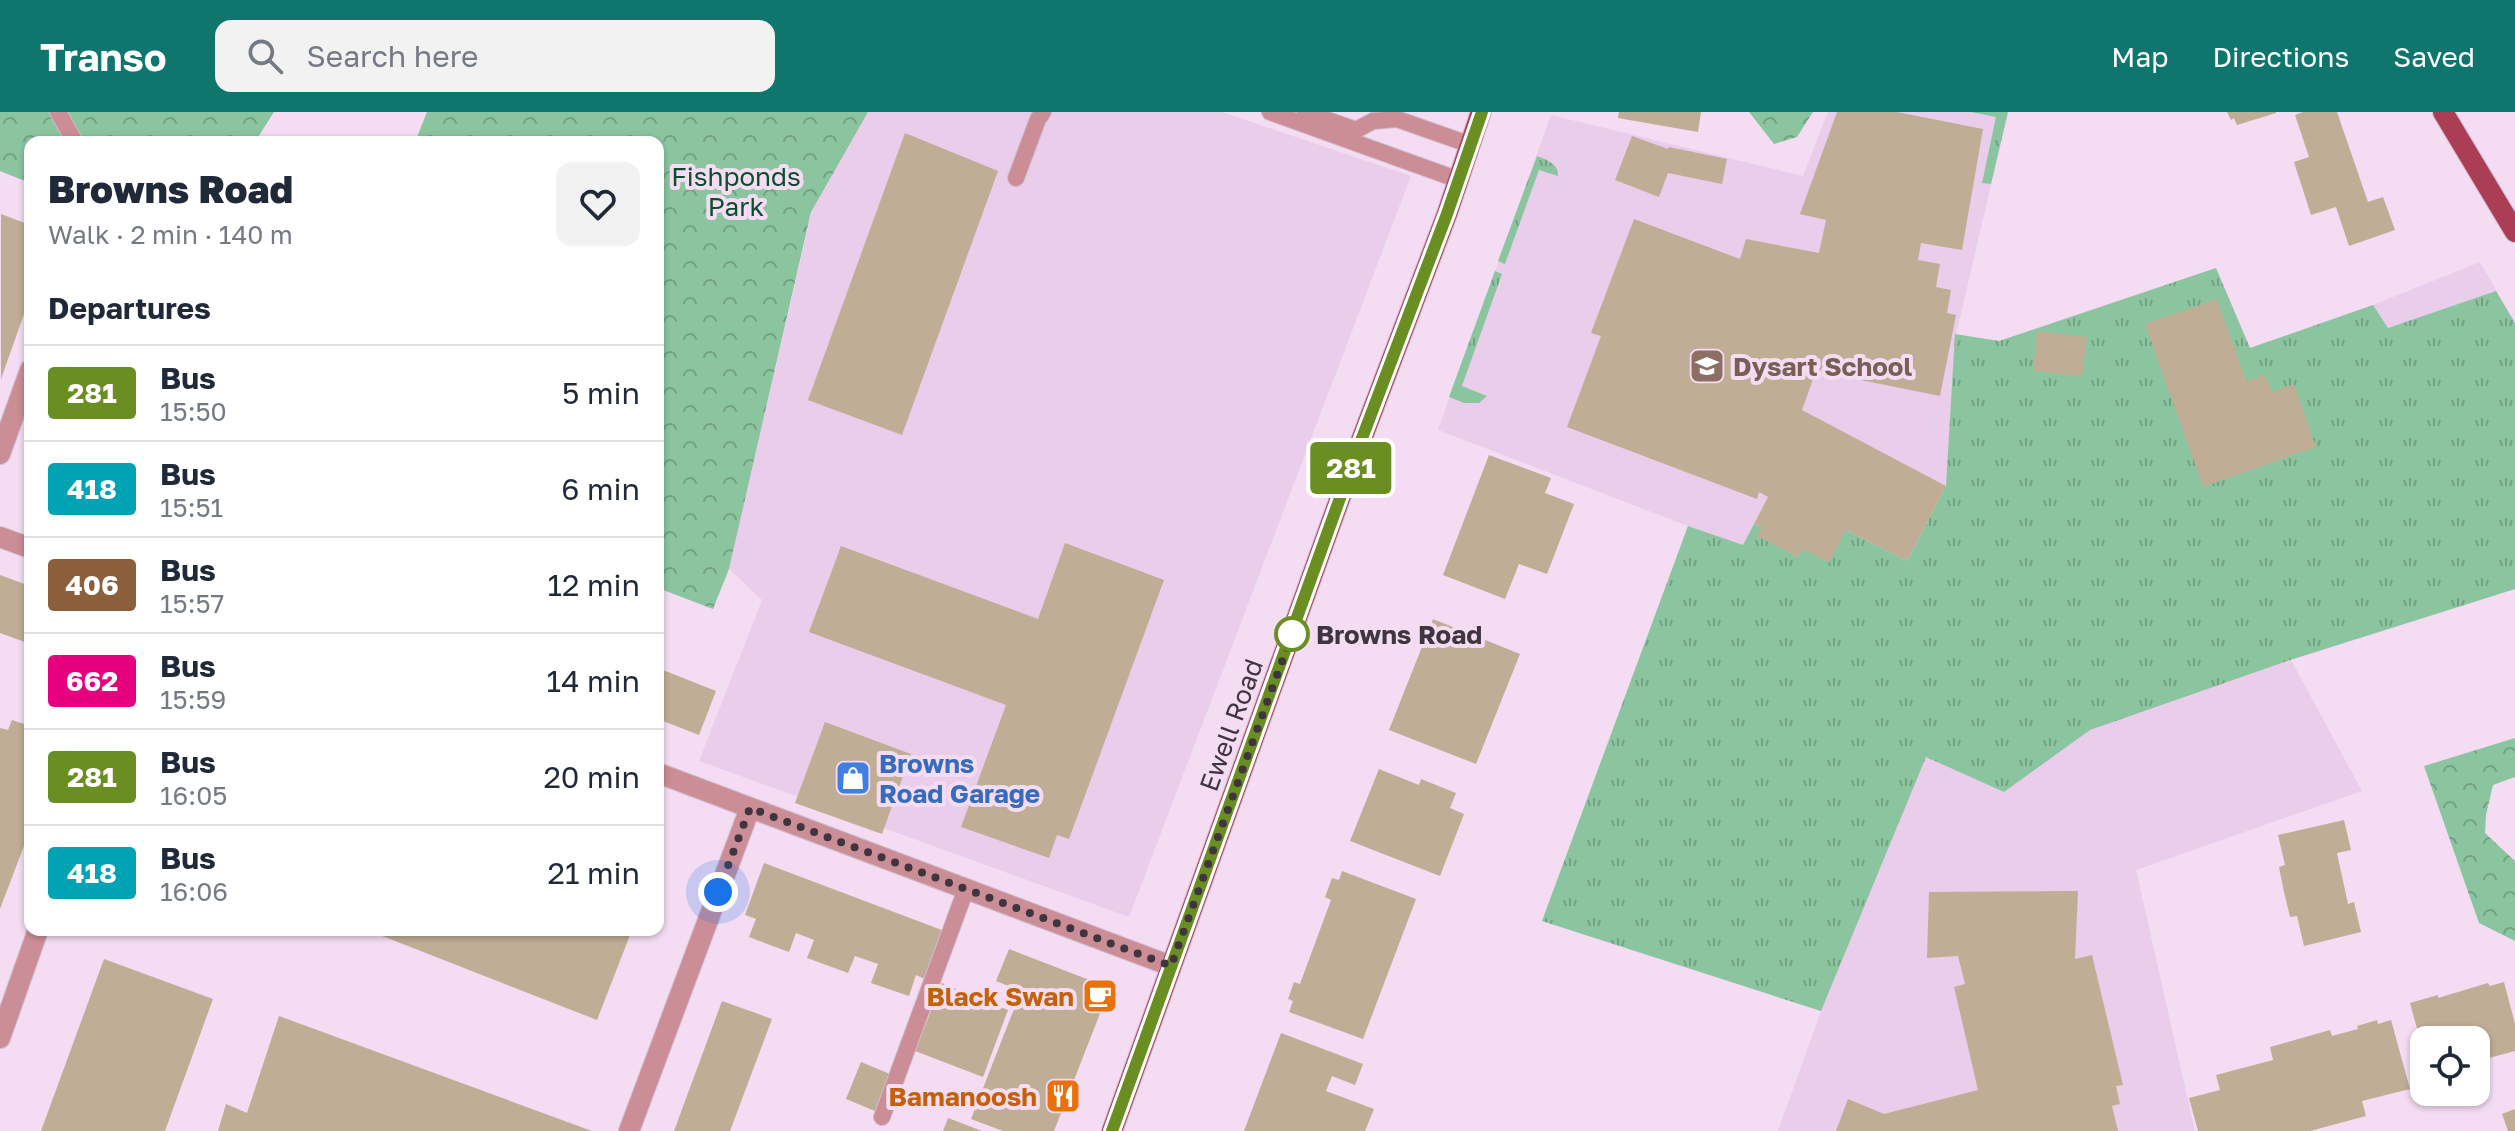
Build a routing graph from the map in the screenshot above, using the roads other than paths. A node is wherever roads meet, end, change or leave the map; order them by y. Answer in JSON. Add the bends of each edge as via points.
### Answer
{"nodes":[{"id":1,"x":58,"y":112,"type":"edge"},
{"id":2,"x":1043,"y":112,"type":"edge"},
{"id":3,"x":1270,"y":112,"type":"edge"},
{"id":4,"x":1305,"y":112,"type":"edge"},
{"id":5,"x":1481,"y":112,"type":"edge"},
{"id":6,"x":2443,"y":112,"type":"edge"},
{"id":7,"x":72,"y":136,"type":"edge"},
{"id":8,"x":1471,"y":145,"type":"junction"},
{"id":9,"x":1016,"y":178,"type":"dead end"},
{"id":10,"x":1459,"y":180,"type":"junction"},
{"id":11,"x":2515,"y":232,"type":"edge"},
{"id":12,"x":24,"y":387,"type":"edge"},
{"id":13,"x":0,"y":454,"type":"edge"},
{"id":14,"x":0,"y":537,"type":"edge"},
{"id":15,"x":24,"y":546,"type":"edge"},
{"id":16,"x":664,"y":775,"type":"edge"},
{"id":17,"x":750,"y":808,"type":"junction"},
{"id":18,"x":966,"y":889,"type":"junction"},
{"id":19,"x":36,"y":936,"type":"edge"},
{"id":20,"x":1171,"y":966,"type":"junction"},
{"id":21,"x":0,"y":1038,"type":"edge"},
{"id":22,"x":882,"y":1117,"type":"dead end"},
{"id":23,"x":629,"y":1131,"type":"edge"},
{"id":24,"x":1112,"y":1131,"type":"edge"}],
"edges":[{"from":1,"to":7,"type":"lane"},
{"from":2,"to":9,"type":"lane"},
{"from":3,"to":10,"type":"lane"},
{"from":4,"to":8,"type":"lane","via":[[1356,130],[1373,121],[1397,119]]},
{"from":5,"to":8,"type":"main road","name":"Ewell Road"},
{"from":6,"to":11,"type":"main road"},
{"from":8,"to":10,"type":"main road","name":"Ewell Road"},
{"from":10,"to":20,"type":"main road","name":"Ewell Road"},
{"from":12,"to":13,"type":"street"},
{"from":14,"to":15,"type":"street"},
{"from":16,"to":17,"type":"street"},
{"from":17,"to":18,"type":"street"},
{"from":17,"to":23,"type":"street"},
{"from":18,"to":20,"type":"street"},
{"from":18,"to":22,"type":"lane"},
{"from":19,"to":21,"type":"street"},
{"from":20,"to":24,"type":"main road","name":"Ewell Road"}]}
